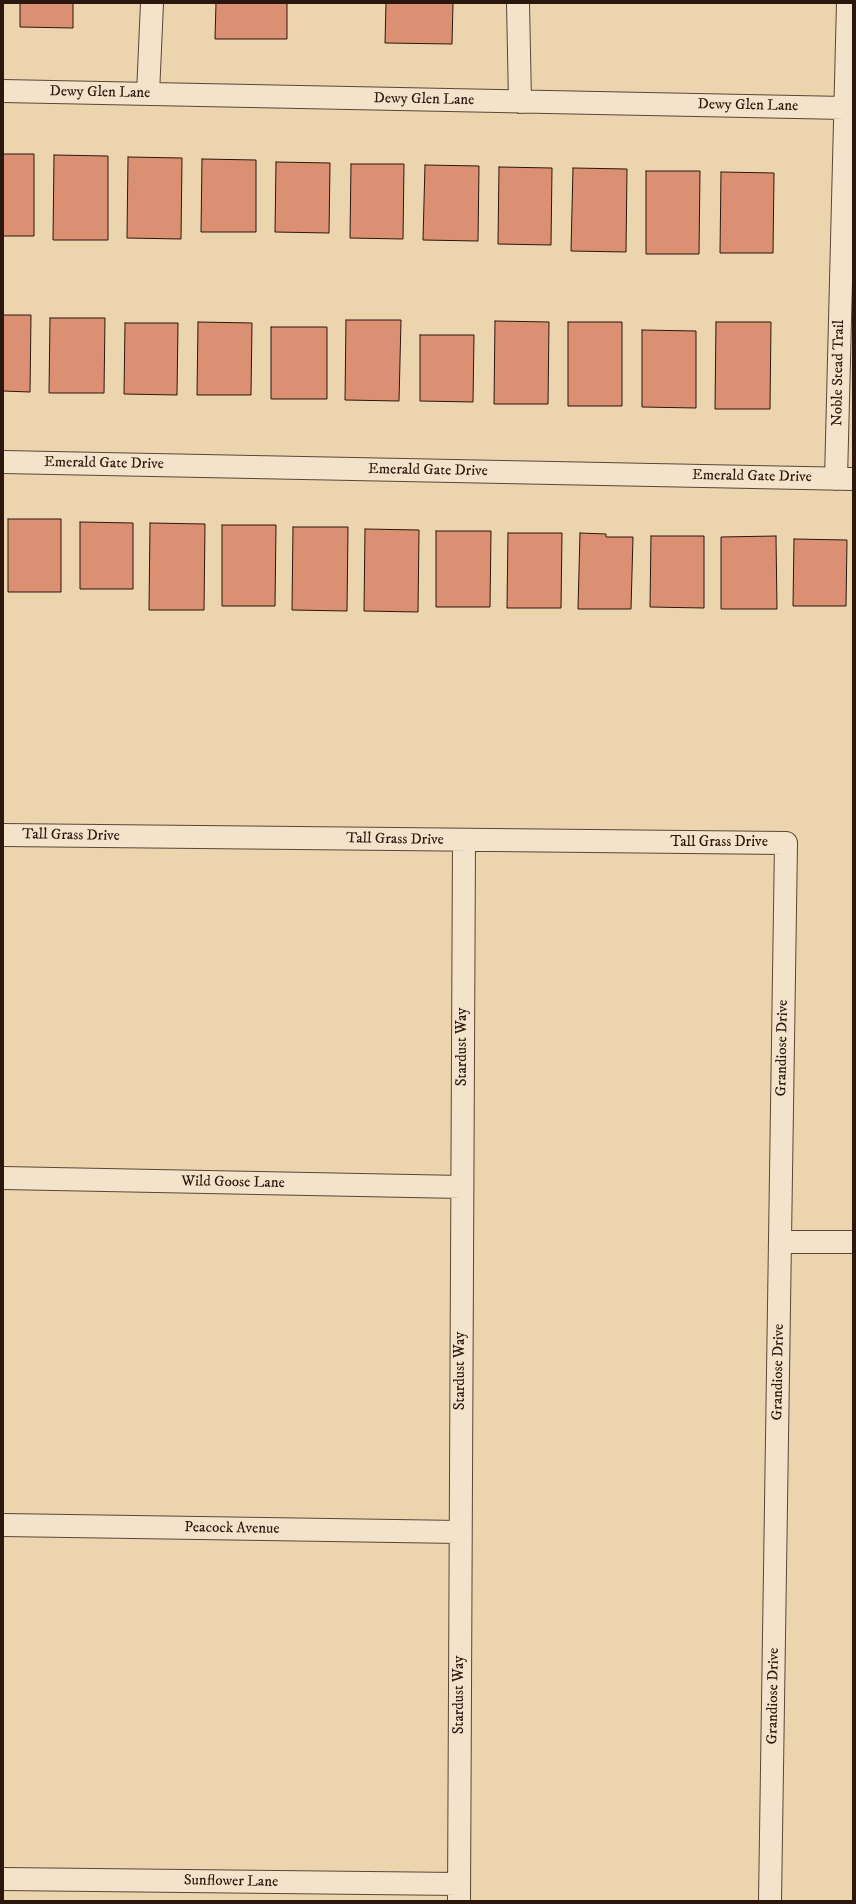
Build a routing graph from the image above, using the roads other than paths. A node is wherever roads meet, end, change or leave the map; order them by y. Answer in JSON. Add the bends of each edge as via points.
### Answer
{"nodes":[{"id":1,"x":152,"y":3,"type":"edge"},
{"id":2,"x":518,"y":3,"type":"edge"},
{"id":3,"x":848,"y":3,"type":"edge"},
{"id":4,"x":3,"y":91,"type":"edge"},
{"id":5,"x":148,"y":94,"type":"junction"},
{"id":6,"x":520,"y":102,"type":"junction"},
{"id":7,"x":846,"y":108,"type":"junction"},
{"id":8,"x":3,"y":462,"type":"edge"},
{"id":9,"x":845,"y":479,"type":"edge"},
{"id":10,"x":3,"y":835,"type":"edge"},
{"id":11,"x":464,"y":841,"type":"junction"},
{"id":12,"x":786,"y":843,"type":"joint"},
{"id":13,"x":3,"y":1178,"type":"edge"},
{"id":14,"x":462,"y":1187,"type":"junction"},
{"id":15,"x":781,"y":1242,"type":"junction"},
{"id":16,"x":853,"y":1242,"type":"edge"},
{"id":17,"x":3,"y":1525,"type":"edge"},
{"id":18,"x":460,"y":1532,"type":"junction"},
{"id":19,"x":3,"y":1879,"type":"edge"},
{"id":20,"x":459,"y":1893,"type":"edge"},
{"id":21,"x":770,"y":1901,"type":"edge"}],
"edges":[{"from":1,"to":5,"type":"street"},
{"from":2,"to":6,"type":"street"},
{"from":3,"to":7,"type":"street","name":"Noble Stead Trail"},
{"from":4,"to":5,"type":"street","name":"Dewy Glen Lane"},
{"from":5,"to":6,"type":"street","name":"Dewy Glen Lane"},
{"from":6,"to":7,"type":"street","name":"Dewy Glen Lane"},
{"from":7,"to":9,"type":"street","name":"Noble Stead Trail"},
{"from":8,"to":9,"type":"street","name":"Emerald Gate Drive"},
{"from":10,"to":11,"type":"street","name":"Tall Grass Drive"},
{"from":11,"to":12,"type":"street","name":"Tall Grass Drive"},
{"from":11,"to":14,"type":"street","name":"Stardust Way"},
{"from":12,"to":15,"type":"street","name":"Grandiose Drive"},
{"from":13,"to":14,"type":"street","name":"Wild Goose Lane"},
{"from":14,"to":18,"type":"street","name":"Stardust Way"},
{"from":15,"to":16,"type":"street"},
{"from":15,"to":21,"type":"street","name":"Grandiose Drive"},
{"from":17,"to":18,"type":"street","name":"Peacock Avenue"},
{"from":18,"to":20,"type":"street","name":"Stardust Way"},
{"from":19,"to":20,"type":"street","name":"Sunflower Lane"}]}
